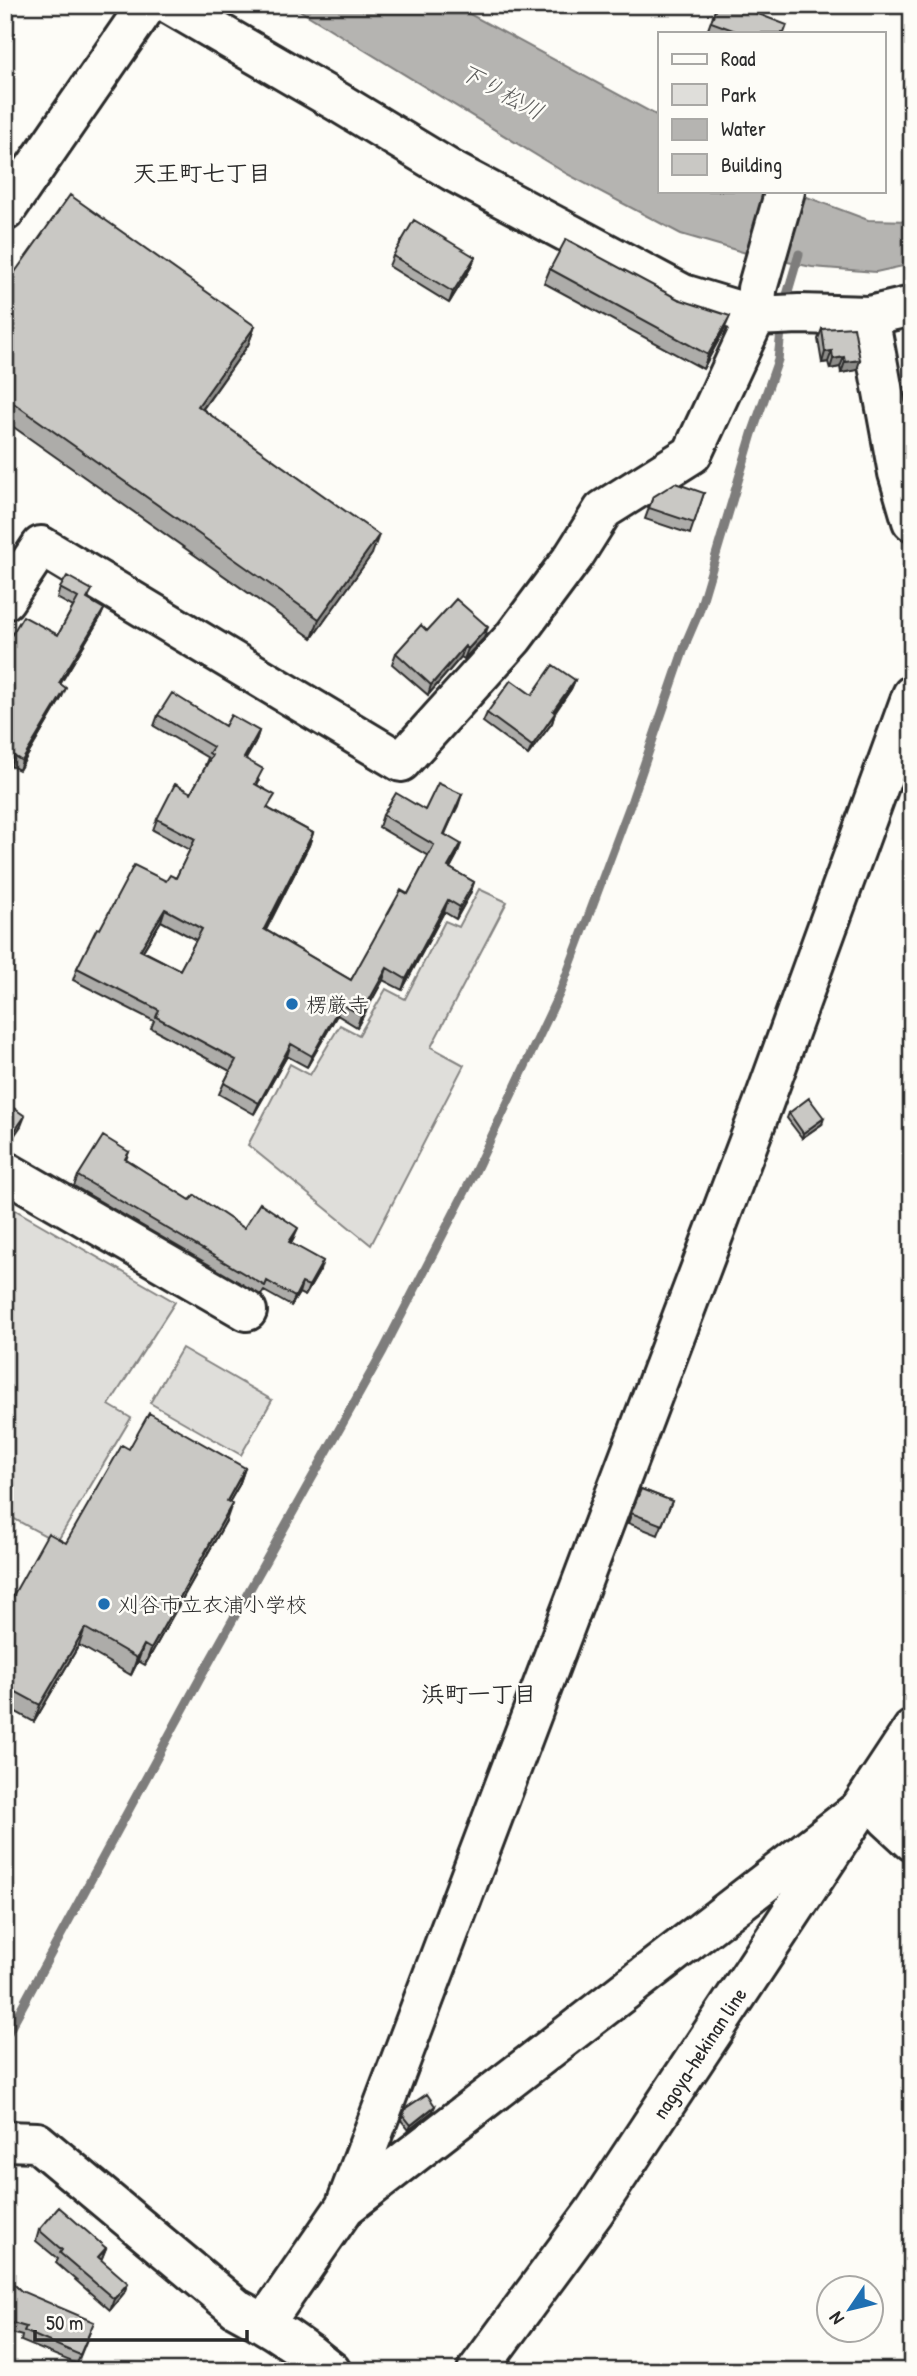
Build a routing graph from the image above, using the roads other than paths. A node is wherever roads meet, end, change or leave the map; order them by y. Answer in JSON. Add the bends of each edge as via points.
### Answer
{"nodes":[{"id":1,"x":147,"y":5,"type":"edge"},
{"id":2,"x":171,"y":5,"type":"edge"},
{"id":3,"x":785,"y":192,"type":"edge"},
{"id":4,"x":5,"y":211,"type":"edge"},
{"id":5,"x":912,"y":306,"type":"edge"},
{"id":6,"x":769,"y":309,"type":"junction"},
{"id":7,"x":869,"y":316,"type":"junction"},
{"id":8,"x":912,"y":521,"type":"edge"},
{"id":9,"x":18,"y":554,"type":"edge"},
{"id":10,"x":5,"y":600,"type":"edge"},
{"id":11,"x":912,"y":695,"type":"edge"},
{"id":12,"x":5,"y":1171,"type":"edge"},
{"id":13,"x":247,"y":1311,"type":"dead end"},
{"id":14,"x":912,"y":1730,"type":"edge"},
{"id":15,"x":912,"y":1783,"type":"edge"},
{"id":16,"x":857,"y":1811,"type":"junction"},
{"id":17,"x":911,"y":1838,"type":"edge"},
{"id":18,"x":6,"y":2139,"type":"edge"},
{"id":19,"x":345,"y":2207,"type":"junction"},
{"id":20,"x":265,"y":2323,"type":"junction"},
{"id":21,"x":331,"y":2371,"type":"edge"},
{"id":22,"x":477,"y":2371,"type":"edge"}],
"edges":[{"from":1,"to":4,"type":"street"},
{"from":2,"to":6,"type":"street","via":[[452,171],[682,294]]},
{"from":3,"to":6,"type":"street"},
{"from":5,"to":7,"type":"street"},
{"from":6,"to":7,"type":"street"},
{"from":6,"to":9,"type":"street","via":[[692,454],[603,510],[513,638],[401,762],[41,546]]},
{"from":7,"to":8,"type":"street","via":[[898,473]]},
{"from":9,"to":10,"type":"street"},
{"from":11,"to":19,"type":"street","via":[[759,1118]]},
{"from":12,"to":13,"type":"street"},
{"from":14,"to":16,"type":"street","name":"nagoya-hekinan line"},
{"from":15,"to":17,"type":"street","via":[[887,1818]]},
{"from":16,"to":19,"type":"street"},
{"from":16,"to":22,"type":"street","name":"nagoya-hekinan line","via":[[594,2212]]},
{"from":18,"to":20,"type":"street","via":[[37,2142],[236,2308]]},
{"from":19,"to":20,"type":"street"},
{"from":20,"to":21,"type":"street"}]}
